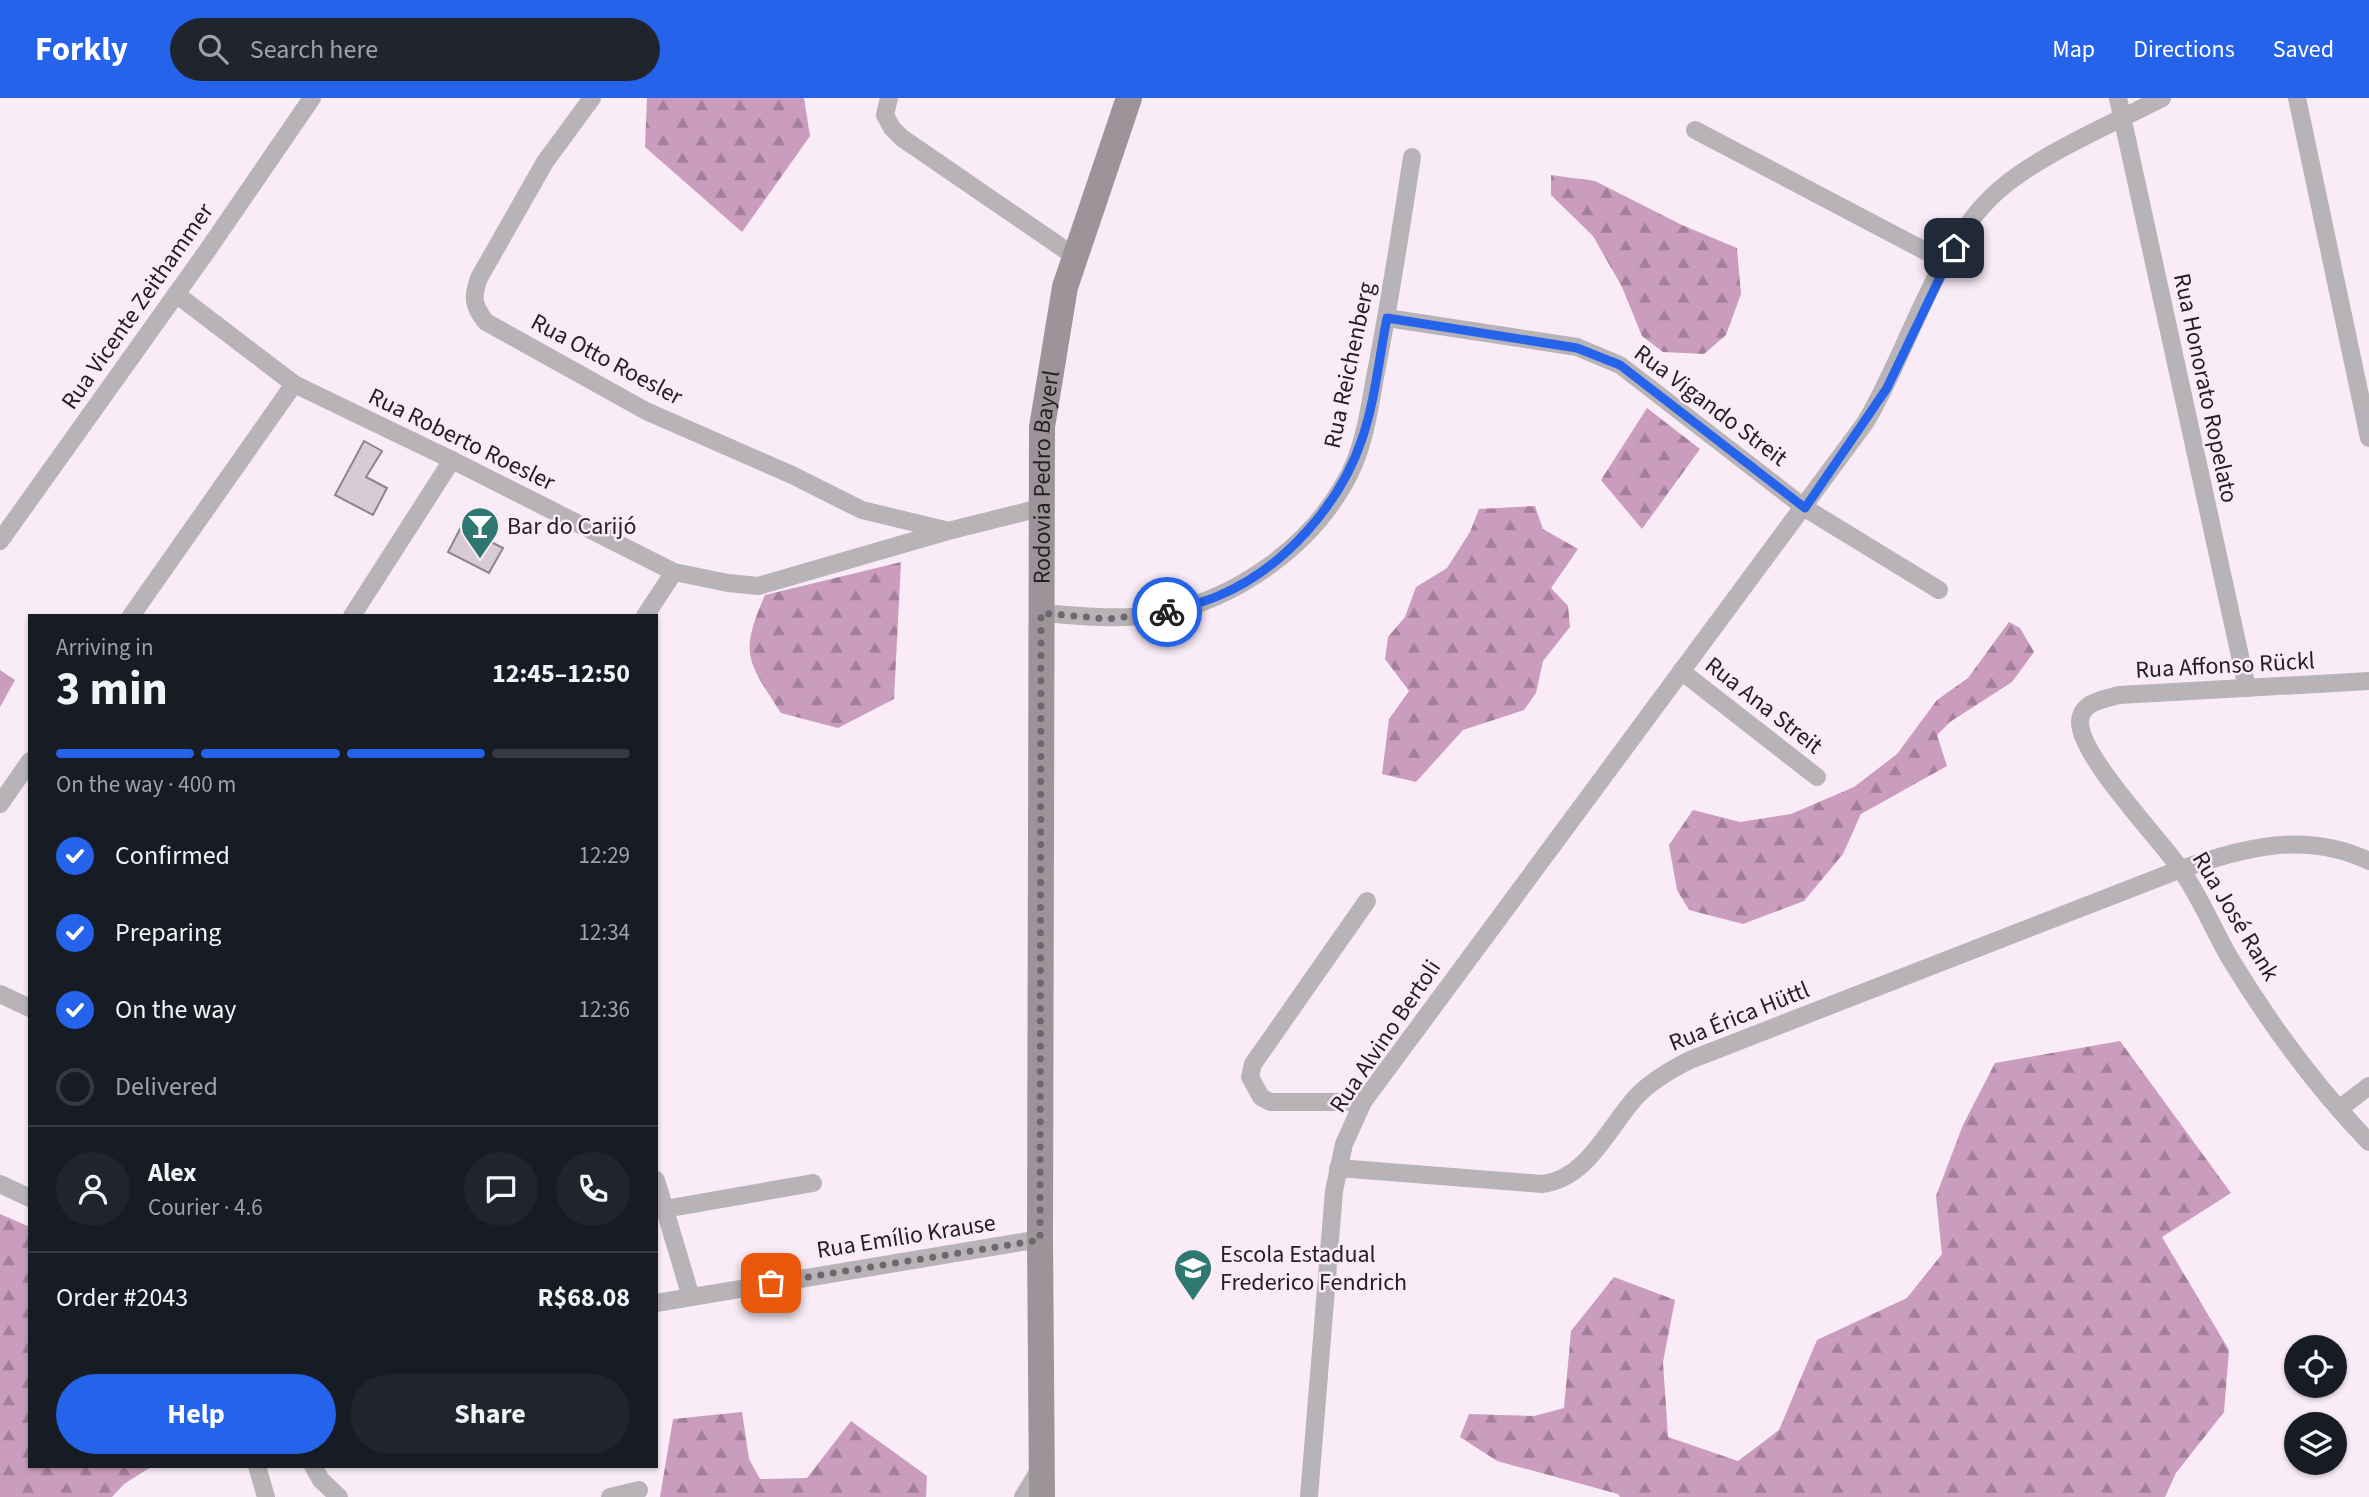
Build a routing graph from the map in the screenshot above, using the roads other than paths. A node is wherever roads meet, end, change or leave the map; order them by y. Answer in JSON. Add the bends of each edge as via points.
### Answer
{"nodes":[{"id":1,"x":312,"y":98,"type":"edge"},
{"id":2,"x":592,"y":98,"type":"edge"},
{"id":3,"x":889,"y":98,"type":"edge"},
{"id":4,"x":1129,"y":98,"type":"edge"},
{"id":5,"x":2118,"y":98,"type":"edge"},
{"id":6,"x":2162,"y":98,"type":"edge"},
{"id":7,"x":2297,"y":98,"type":"edge"},
{"id":8,"x":2122,"y":118,"type":"junction"},
{"id":9,"x":1695,"y":130,"type":"dead end"},
{"id":10,"x":1412,"y":157,"type":"dead end"},
{"id":11,"x":1074,"y":256,"type":"junction"},
{"id":12,"x":1946,"y":262,"type":"junction"},
{"id":13,"x":176,"y":294,"type":"junction"},
{"id":14,"x":1387,"y":318,"type":"junction"},
{"id":15,"x":294,"y":384,"type":"junction"},
{"id":16,"x":2369,"y":438,"type":"edge"},
{"id":17,"x":452,"y":460,"type":"junction"},
{"id":18,"x":1805,"y":508,"type":"junction"},
{"id":19,"x":1040,"y":509,"type":"junction"},
{"id":20,"x":948,"y":531,"type":"junction"},
{"id":21,"x":0,"y":541,"type":"edge"},
{"id":22,"x":674,"y":572,"type":"junction"},
{"id":23,"x":1938,"y":590,"type":"dead end"},
{"id":24,"x":1041,"y":613,"type":"junction"},
{"id":25,"x":132,"y":614,"type":"edge"},
{"id":26,"x":353,"y":614,"type":"edge"},
{"id":27,"x":646,"y":614,"type":"edge"},
{"id":28,"x":1681,"y":671,"type":"junction"},
{"id":29,"x":2369,"y":681,"type":"edge"},
{"id":30,"x":2246,"y":688,"type":"junction"},
{"id":31,"x":2086,"y":707,"type":"joint"},
{"id":32,"x":28,"y":768,"type":"edge"},
{"id":33,"x":1817,"y":777,"type":"dead end"},
{"id":34,"x":22,"y":788,"type":"edge"},
{"id":35,"x":0,"y":804,"type":"edge"},
{"id":36,"x":2369,"y":861,"type":"edge"},
{"id":37,"x":2181,"y":869,"type":"junction"},
{"id":38,"x":1367,"y":901,"type":"dead end"},
{"id":39,"x":0,"y":994,"type":"edge"},
{"id":40,"x":28,"y":1008,"type":"edge"},
{"id":41,"x":2369,"y":1086,"type":"edge"},
{"id":42,"x":1363,"y":1102,"type":"junction"},
{"id":43,"x":2339,"y":1109,"type":"junction"},
{"id":44,"x":2369,"y":1142,"type":"edge"},
{"id":45,"x":1338,"y":1168,"type":"junction"},
{"id":46,"x":813,"y":1183,"type":"dead end"},
{"id":47,"x":0,"y":1184,"type":"edge"},
{"id":48,"x":658,"y":1187,"type":"edge"},
{"id":49,"x":28,"y":1197,"type":"edge"},
{"id":50,"x":665,"y":1209,"type":"junction"},
{"id":51,"x":1040,"y":1240,"type":"junction"},
{"id":52,"x":691,"y":1297,"type":"junction"},
{"id":53,"x":658,"y":1303,"type":"edge"},
{"id":54,"x":1042,"y":1466,"type":"junction"},
{"id":55,"x":258,"y":1468,"type":"edge"},
{"id":56,"x":314,"y":1468,"type":"edge"},
{"id":57,"x":639,"y":1490,"type":"dead end"},
{"id":58,"x":266,"y":1497,"type":"edge"},
{"id":59,"x":339,"y":1497,"type":"edge"},
{"id":60,"x":610,"y":1497,"type":"edge"},
{"id":61,"x":1023,"y":1497,"type":"edge"},
{"id":62,"x":1042,"y":1497,"type":"edge"},
{"id":63,"x":1309,"y":1497,"type":"edge"}],
"edges":[{"from":1,"to":13,"type":"street","name":"Rua Vicente Zeithammer"},
{"from":2,"to":20,"type":"street","name":"Rua Otto Roesler","via":[[545,162],[479,278],[473,296],[486,322],[646,411],[862,510]]},
{"from":3,"to":11,"type":"street","via":[[885,115],[902,138]]},
{"from":4,"to":11,"type":"main road","name":"Rodovia Pedro Bayerl"},
{"from":5,"to":8,"type":"street","name":"Rua Honorato Ropelato"},
{"from":6,"to":8,"type":"street","name":"Rua Alvino Bertoli"},
{"from":7,"to":16,"type":"street"},
{"from":8,"to":12,"type":"street","name":"Rua Alvino Bertoli","via":[[1998,190]]},
{"from":8,"to":30,"type":"street","name":"Rua Honorato Ropelato"},
{"from":9,"to":12,"type":"street"},
{"from":10,"to":14,"type":"street","name":"Rua Reichenberg"},
{"from":11,"to":19,"type":"main road","name":"Rodovia Pedro Bayerl","via":[[1045,395]]},
{"from":12,"to":18,"type":"street","name":"Rua Alvino Bertoli","via":[[1887,388]]},
{"from":13,"to":15,"type":"street","name":"Rua Roberto Roesler"},
{"from":13,"to":21,"type":"street","name":"Rua Vicente Zeithammer"},
{"from":14,"to":18,"type":"street","name":"Rua Vigando Streit","via":[[1598,354],[1620,365]]},
{"from":14,"to":24,"type":"street","name":"Rua Reichenberg","via":[[1363,436],[1345,483],[1328,509],[1279,559],[1219,596],[1164,613],[1108,619]]},
{"from":15,"to":17,"type":"street","name":"Rua Roberto Roesler"},
{"from":15,"to":25,"type":"street"},
{"from":17,"to":22,"type":"street","name":"Rua Roberto Roesler"},
{"from":17,"to":26,"type":"street"},
{"from":18,"to":23,"type":"street","name":"Rua Vigando Streit"},
{"from":18,"to":28,"type":"street","name":"Rua Alvino Bertoli"},
{"from":19,"to":20,"type":"street","name":"Rua Roberto Roesler"},
{"from":19,"to":24,"type":"main road","name":"Rodovia Pedro Bayerl"},
{"from":20,"to":22,"type":"street","name":"Rua Roberto Roesler","via":[[758,586]]},
{"from":22,"to":27,"type":"street"},
{"from":24,"to":51,"type":"main road","name":"Rodovia Pedro Bayerl"},
{"from":28,"to":33,"type":"street","name":"Rua Ana Streit"},
{"from":28,"to":42,"type":"street","name":"Rua Alvino Bertoli"},
{"from":29,"to":30,"type":"street","name":"Rua Affonso Rückl"},
{"from":30,"to":31,"type":"street","name":"Rua Affonso Rückl","via":[[2119,695]]},
{"from":31,"to":37,"type":"street","name":"Rua José Rank","via":[[2080,721],[2091,749]]},
{"from":32,"to":34,"type":"street"},
{"from":34,"to":35,"type":"street"},
{"from":36,"to":37,"type":"street","name":"Rua Érica Hüttl","via":[[2336,847],[2282,843]]},
{"from":37,"to":43,"type":"street","name":"Rua José Rank","via":[[2238,970]]},
{"from":37,"to":45,"type":"street","name":"Rua Érica Hüttl","via":[[1690,1060],[1646,1088],[1584,1162],[1558,1182]]},
{"from":38,"to":42,"type":"street","via":[[1253,1064],[1250,1077],[1261,1097],[1270,1102]]},
{"from":39,"to":40,"type":"street"},
{"from":41,"to":43,"type":"street"},
{"from":42,"to":45,"type":"street","name":"Rua Alvino Bertoli"},
{"from":43,"to":44,"type":"street","name":"Rua José Rank"},
{"from":45,"to":63,"type":"street","name":"Rua Alvino Bertoli"},
{"from":46,"to":50,"type":"street"},
{"from":47,"to":49,"type":"street"},
{"from":48,"to":50,"type":"street"},
{"from":50,"to":52,"type":"street"},
{"from":51,"to":52,"type":"street","name":"Rua Emílio Krause"},
{"from":51,"to":54,"type":"main road","name":"Rodovia Pedro Bayerl"},
{"from":52,"to":53,"type":"street","name":"Rua Emílio Krause"},
{"from":54,"to":61,"type":"street"},
{"from":54,"to":62,"type":"main road","name":"Rodovia Pedro Bayerl"},
{"from":55,"to":58,"type":"street"},
{"from":56,"to":59,"type":"street"},
{"from":57,"to":60,"type":"street"}]}
